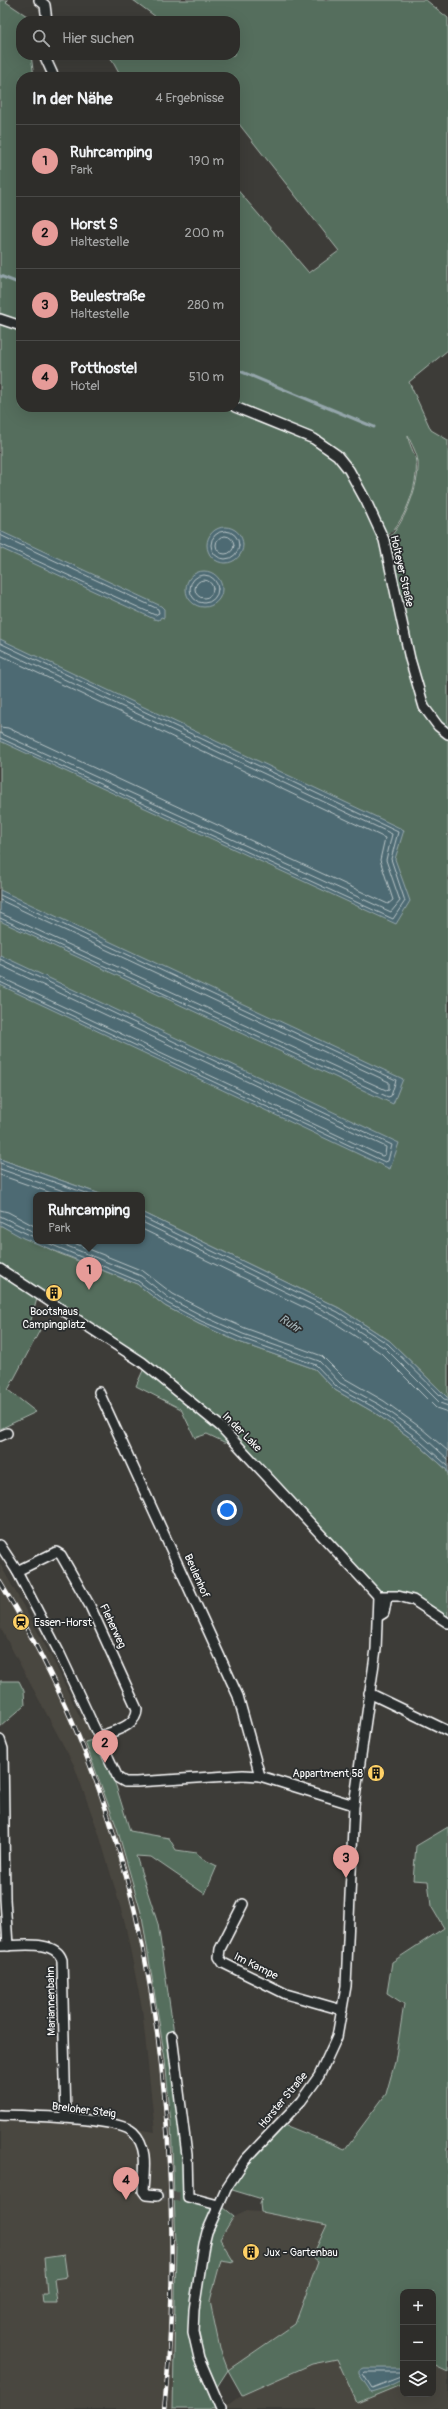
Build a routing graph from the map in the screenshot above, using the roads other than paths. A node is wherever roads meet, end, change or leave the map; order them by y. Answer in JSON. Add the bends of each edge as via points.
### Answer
{"nodes":[{"id":1,"x":38,"y":0,"type":"edge"},
{"id":2,"x":46,"y":16,"type":"edge"},
{"id":3,"x":46,"y":60,"type":"edge"},
{"id":4,"x":52,"y":72,"type":"edge"},
{"id":5,"x":0,"y":319,"type":"edge"},
{"id":6,"x":16,"y":324,"type":"edge"},
{"id":7,"x":240,"y":409,"type":"edge"},
{"id":8,"x":448,"y":734,"type":"edge"},
{"id":9,"x":0,"y":1269,"type":"edge"},
{"id":10,"x":99,"y":1392,"type":"dead end"},
{"id":11,"x":0,"y":1545,"type":"edge"},
{"id":12,"x":17,"y":1571,"type":"junction"},
{"id":13,"x":382,"y":1596,"type":"junction"},
{"id":14,"x":448,"y":1623,"type":"edge"},
{"id":15,"x":370,"y":1693,"type":"junction"},
{"id":16,"x":448,"y":1731,"type":"edge"},
{"id":17,"x":99,"y":1737,"type":"junction"},
{"id":18,"x":0,"y":1740,"type":"edge"},
{"id":19,"x":260,"y":1776,"type":"junction"},
{"id":20,"x":354,"y":1804,"type":"junction"},
{"id":21,"x":1,"y":1817,"type":"edge"},
{"id":22,"x":2,"y":1899,"type":"edge"},
{"id":23,"x":243,"y":1904,"type":"dead end"},
{"id":24,"x":4,"y":1946,"type":"edge"},
{"id":25,"x":342,"y":2010,"type":"junction"},
{"id":26,"x":172,"y":2036,"type":"dead end"},
{"id":27,"x":0,"y":2115,"type":"edge"},
{"id":28,"x":66,"y":2118,"type":"junction"},
{"id":29,"x":157,"y":2196,"type":"tunnel mouth"},
{"id":30,"x":218,"y":2206,"type":"junction"},
{"id":31,"x":221,"y":2409,"type":"edge"}],
"edges":[{"from":1,"to":2,"type":"street","via":[[45,5]]},
{"from":3,"to":4,"type":"street"},
{"from":5,"to":6,"type":"street"},
{"from":7,"to":8,"type":"street","name":"Holteyer Straße","via":[[314,439],[337,454],[349,470],[384,540],[410,659],[424,707],[438,726]]},
{"from":9,"to":13,"type":"street","name":"In der Lake","via":[[142,1362],[220,1426]]},
{"from":10,"to":19,"type":"street","name":"Beulenhof","via":[[238,1696]]},
{"from":11,"to":12,"type":"street"},
{"from":12,"to":17,"type":"street"},
{"from":12,"to":17,"type":"street","name":"Fleherweg","via":[[56,1552],[61,1556],[90,1606],[137,1709],[137,1715],[131,1723]]},
{"from":13,"to":14,"type":"street","via":[[398,1596],[413,1600]]},
{"from":13,"to":15,"type":"street","name":"Horster Straße","via":[[377,1608],[379,1616]]},
{"from":15,"to":16,"type":"street"},
{"from":15,"to":20,"type":"street","name":"Horster Straße"},
{"from":17,"to":19,"type":"street","via":[[118,1778],[128,1782]]},
{"from":18,"to":21,"type":"street","name":"Mariannenbahn","via":[[3,1748]]},
{"from":19,"to":20,"type":"street"},
{"from":20,"to":25,"type":"street","name":"Horster Straße","via":[[346,1986]]},
{"from":21,"to":22,"type":"street","name":"Mariannenbahn"},
{"from":22,"to":24,"type":"street","name":"Mariannenbahn"},
{"from":23,"to":25,"type":"street","name":"Im Kampe","via":[[220,1950],[219,1957],[223,1963],[286,1994]]},
{"from":24,"to":28,"type":"street","name":"Mariannenbahn","via":[[50,1947],[60,1954]]},
{"from":25,"to":30,"type":"street","name":"Horster Straße","via":[[336,2037],[319,2076],[301,2101],[245,2160]]},
{"from":26,"to":30,"type":"street","via":[[188,2155],[188,2196]]},
{"from":27,"to":28,"type":"street","name":"Breloher Steig"},
{"from":28,"to":29,"type":"street","name":"Breloher Steig","via":[[122,2127],[133,2132],[140,2142],[144,2157],[143,2191],[146,2195]]},
{"from":30,"to":31,"type":"street","name":"Horster Straße","via":[[204,2244],[193,2332],[199,2358]]}]}
